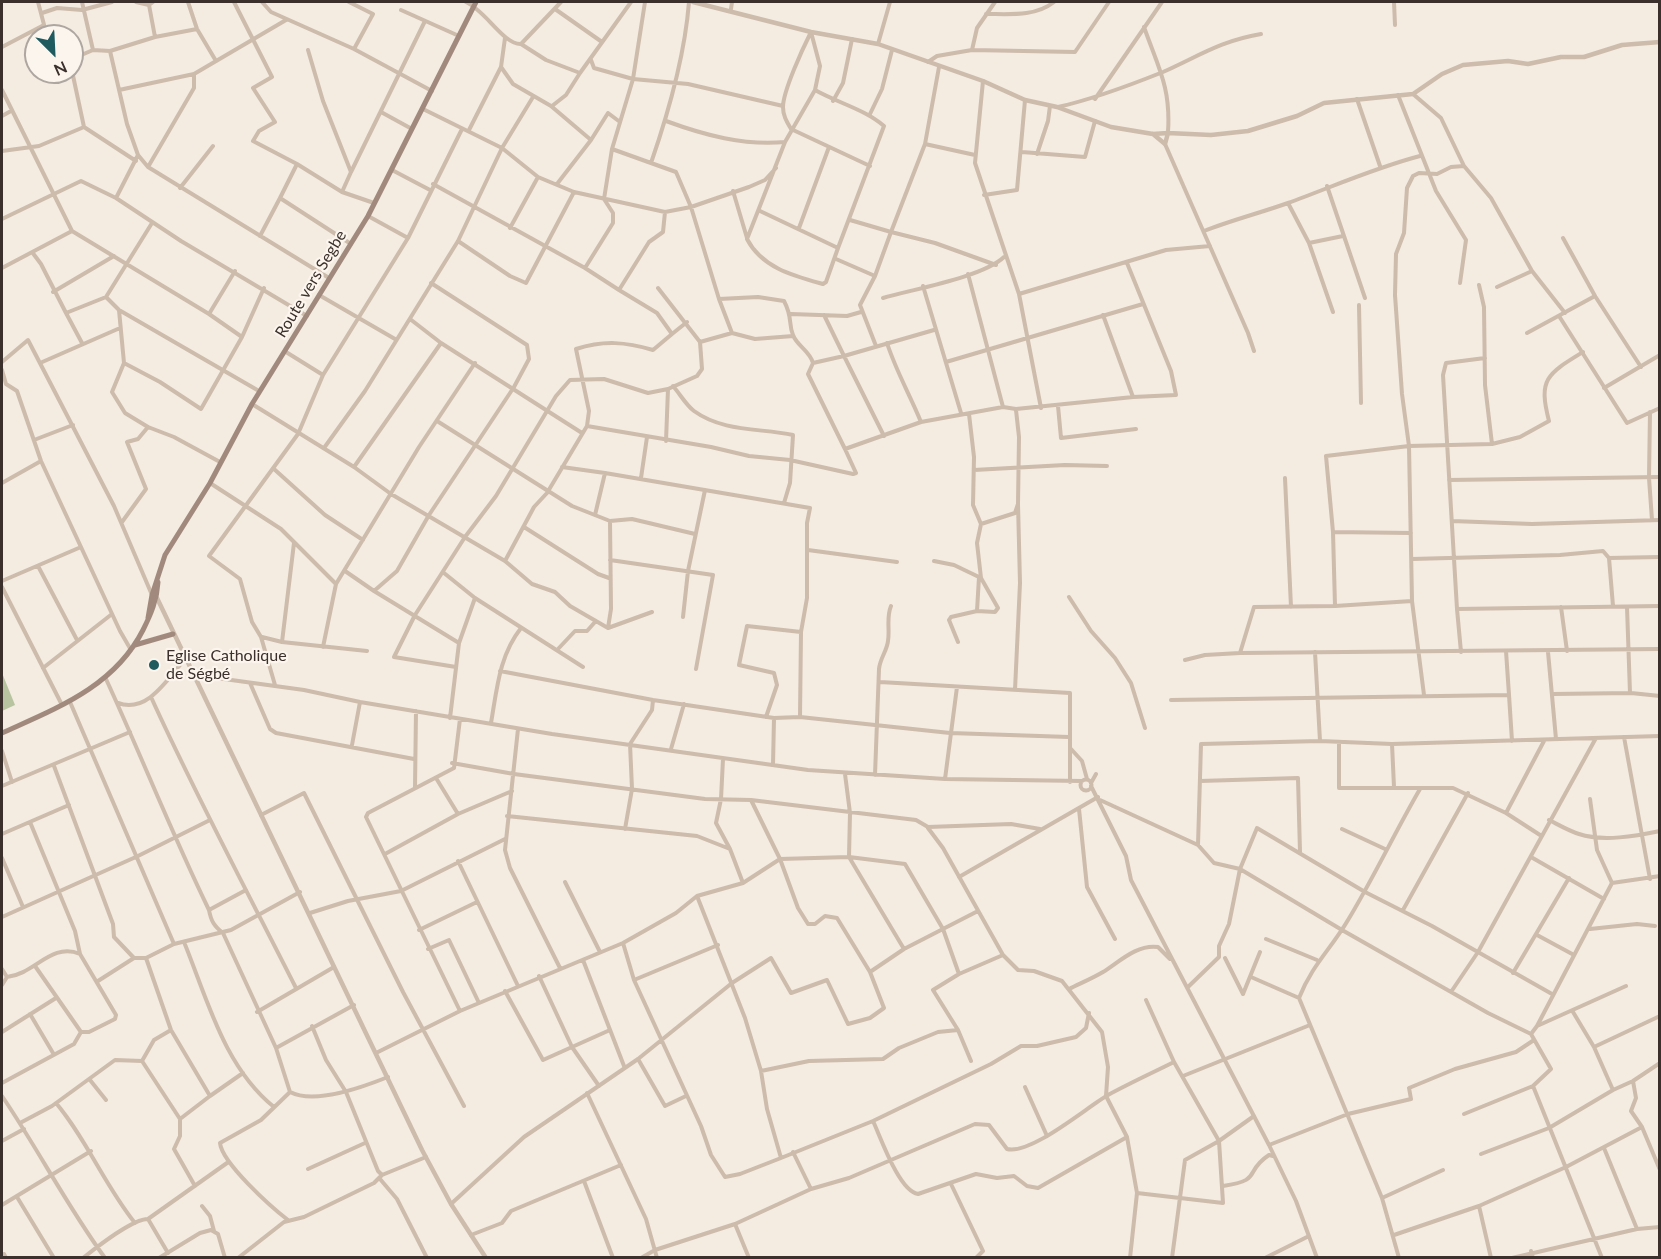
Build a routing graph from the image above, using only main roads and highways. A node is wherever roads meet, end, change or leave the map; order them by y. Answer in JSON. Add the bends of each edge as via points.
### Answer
{"nodes":[{"id":1,"x":475,"y":3,"type":"edge"},
{"id":2,"x":173,"y":634,"type":"road end"},
{"id":3,"x":133,"y":648,"type":"junction"},
{"id":4,"x":2,"y":733,"type":"edge"}],
"edges":[{"from":1,"to":3,"type":"main road","name":"Route vers Segbe","via":[[368,216],[165,555],[148,618]]},
{"from":2,"to":3,"type":"main road"},
{"from":3,"to":4,"type":"main road","name":"Route vers Segbe","via":[[106,679],[70,702]]}]}
